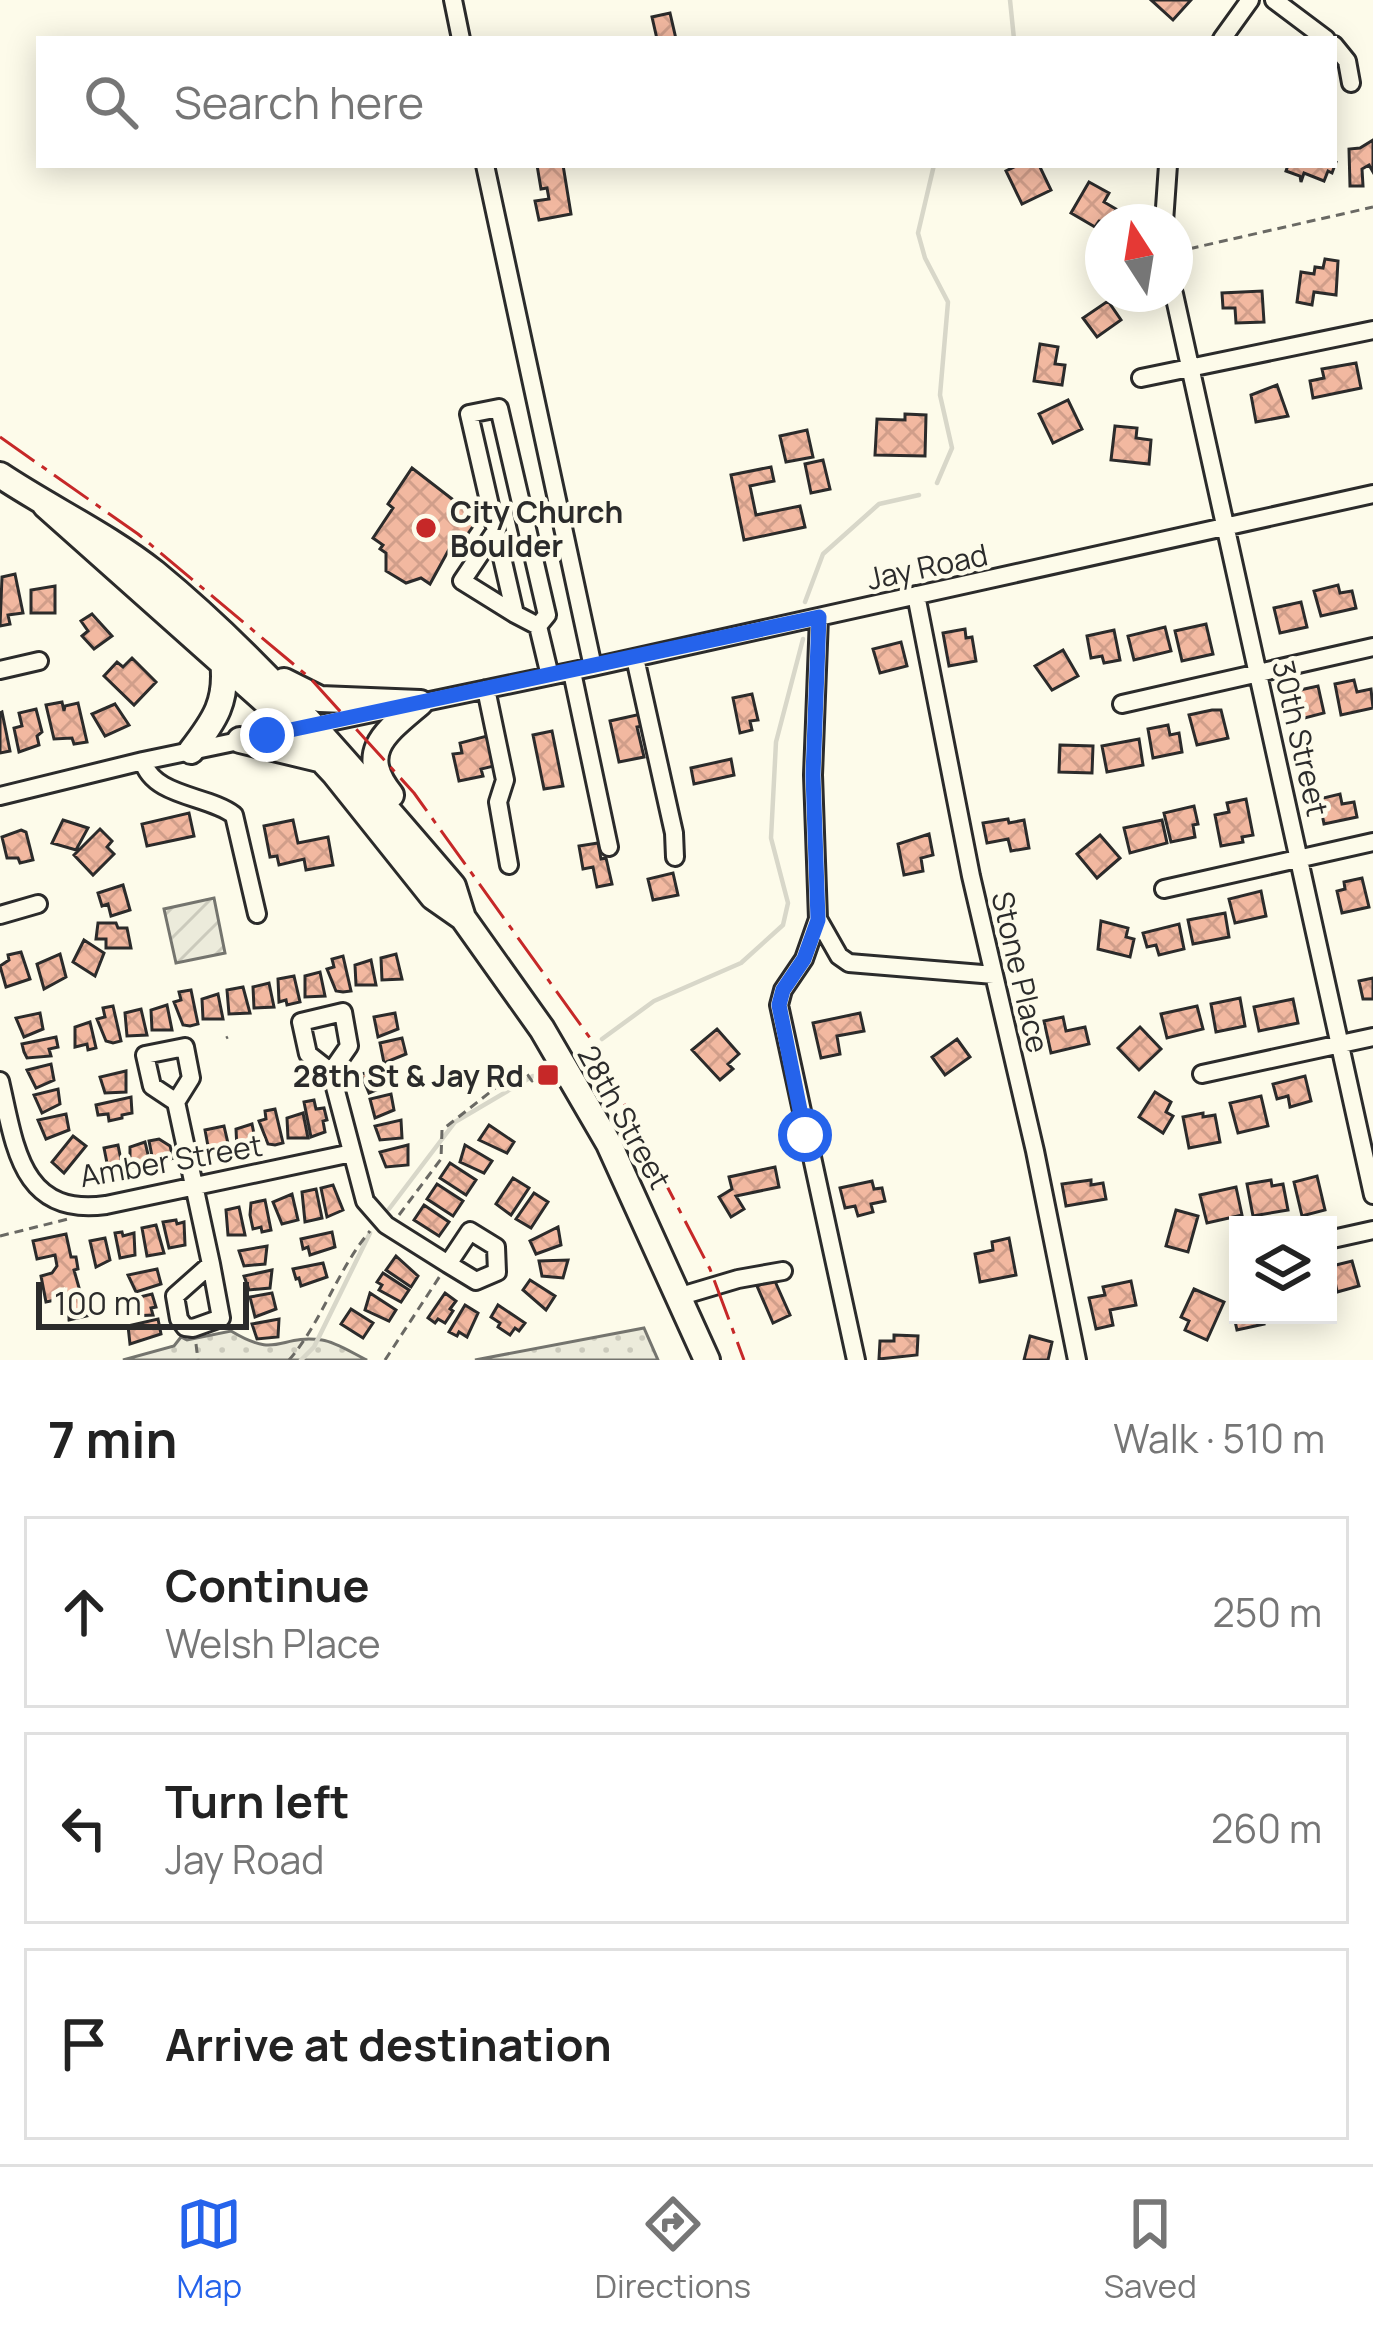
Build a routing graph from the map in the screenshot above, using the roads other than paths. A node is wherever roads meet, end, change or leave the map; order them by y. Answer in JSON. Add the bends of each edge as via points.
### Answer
{"nodes":[{"id":1,"x":453,"y":0,"type":"edge"},
{"id":2,"x":1250,"y":0,"type":"edge"},
{"id":3,"x":1274,"y":0,"type":"edge"},
{"id":4,"x":460,"y":36,"type":"edge"},
{"id":5,"x":1224,"y":36,"type":"edge"},
{"id":6,"x":1322,"y":36,"type":"edge"},
{"id":7,"x":1337,"y":49,"type":"edge"},
{"id":8,"x":1351,"y":83,"type":"dead end"},
{"id":9,"x":486,"y":168,"type":"edge"},
{"id":10,"x":1168,"y":168,"type":"edge"},
{"id":11,"x":1165,"y":204,"type":"edge"},
{"id":12,"x":1178,"y":312,"type":"edge"},
{"id":13,"x":1373,"y":329,"type":"edge"},
{"id":14,"x":1190,"y":368,"type":"junction"},
{"id":15,"x":1142,"y":378,"type":"dead end"},
{"id":16,"x":0,"y":475,"type":"edge"},
{"id":17,"x":1373,"y":494,"type":"edge"},
{"id":18,"x":1223,"y":529,"type":"junction"},
{"id":19,"x":494,"y":532,"type":"junction"},
{"id":20,"x":916,"y":595,"type":"junction"},
{"id":21,"x":515,"y":614,"type":"junction"},
{"id":22,"x":819,"y":617,"type":"junction"},
{"id":23,"x":538,"y":626,"type":"junction"},
{"id":24,"x":1373,"y":647,"type":"edge"},
{"id":25,"x":232,"y":657,"type":"junction"},
{"id":26,"x":635,"y":658,"type":"junction"},
{"id":27,"x":39,"y":662,"type":"dead end"},
{"id":28,"x":593,"y":667,"type":"junction"},
{"id":29,"x":0,"y":670,"type":"edge"},
{"id":30,"x":572,"y":672,"type":"junction"},
{"id":31,"x":1258,"y":673,"type":"junction"},
{"id":32,"x":550,"y":676,"type":"junction"},
{"id":33,"x":486,"y":689,"type":"junction"},
{"id":34,"x":419,"y":703,"type":"junction"},
{"id":35,"x":1122,"y":704,"type":"dead end"},
{"id":36,"x":304,"y":727,"type":"junction"},
{"id":37,"x":240,"y":740,"type":"junction"},
{"id":38,"x":190,"y":751,"type":"junction"},
{"id":39,"x":321,"y":760,"type":"junction"},
{"id":40,"x":143,"y":761,"type":"junction"},
{"id":41,"x":0,"y":796,"type":"edge"},
{"id":42,"x":1373,"y":842,"type":"edge"},
{"id":43,"x":609,"y":847,"type":"dead end"},
{"id":44,"x":674,"y":856,"type":"dead end"},
{"id":45,"x":1301,"y":858,"type":"junction"},
{"id":46,"x":509,"y":865,"type":"dead end"},
{"id":47,"x":454,"y":886,"type":"junction"},
{"id":48,"x":1164,"y":889,"type":"dead end"},
{"id":49,"x":38,"y":904,"type":"dead end"},
{"id":50,"x":256,"y":914,"type":"dead end"},
{"id":51,"x":0,"y":915,"type":"edge"},
{"id":52,"x":464,"y":918,"type":"junction"},
{"id":53,"x":818,"y":920,"type":"junction"},
{"id":54,"x":994,"y":975,"type":"junction"},
{"id":55,"x":1373,"y":1037,"type":"edge"},
{"id":56,"x":1341,"y":1044,"type":"junction"},
{"id":57,"x":332,"y":1072,"type":"dead end"},
{"id":58,"x":1202,"y":1074,"type":"dead end"},
{"id":59,"x":0,"y":1081,"type":"edge"},
{"id":60,"x":176,"y":1102,"type":"dead end"},
{"id":61,"x":352,"y":1153,"type":"junction"},
{"id":62,"x":196,"y":1186,"type":"junction"},
{"id":63,"x":1373,"y":1195,"type":"edge"},
{"id":64,"x":1373,"y":1230,"type":"edge"},
{"id":65,"x":1337,"y":1238,"type":"edge"},
{"id":66,"x":211,"y":1264,"type":"dead end"},
{"id":67,"x":448,"y":1264,"type":"road end"},
{"id":68,"x":783,"y":1271,"type":"dead end"},
{"id":69,"x":681,"y":1296,"type":"junction"},
{"id":70,"x":707,"y":1360,"type":"edge"},
{"id":71,"x":856,"y":1360,"type":"edge"},
{"id":72,"x":1077,"y":1360,"type":"edge"}],
"edges":[{"from":1,"to":4,"type":"street"},
{"from":2,"to":5,"type":"street"},
{"from":3,"to":6,"type":"street"},
{"from":7,"to":8,"type":"street"},
{"from":9,"to":28,"type":"street"},
{"from":10,"to":11,"type":"street"},
{"from":12,"to":14,"type":"street","name":"30th Street"},
{"from":13,"to":14,"type":"street"},
{"from":14,"to":15,"type":"street"},
{"from":14,"to":18,"type":"street","name":"30th Street"},
{"from":16,"to":25,"type":"highway"},
{"from":17,"to":18,"type":"street","name":"Jay Road"},
{"from":18,"to":20,"type":"street","name":"Jay Road"},
{"from":18,"to":31,"type":"street","name":"30th Street"},
{"from":19,"to":21,"type":"street"},
{"from":19,"to":21,"type":"street","via":[[462,581]]},
{"from":19,"to":23,"type":"street","via":[[469,414],[499,407],[547,615]]},
{"from":20,"to":22,"type":"street","name":"Jay Road"},
{"from":20,"to":54,"type":"street","name":"Stone Place"},
{"from":21,"to":23,"type":"street"},
{"from":22,"to":26,"type":"street","name":"Jay Road"},
{"from":22,"to":53,"type":"street"},
{"from":23,"to":32,"type":"street"},
{"from":24,"to":31,"type":"street"},
{"from":25,"to":34,"type":"highway","via":[[320,699]]},
{"from":25,"to":36,"type":"highway"},
{"from":25,"to":38,"type":"highway","via":[[221,708]]},
{"from":26,"to":28,"type":"street","name":"Jay Road"},
{"from":26,"to":44,"type":"street"},
{"from":27,"to":29,"type":"street"},
{"from":28,"to":30,"type":"street","name":"Jay Road"},
{"from":30,"to":32,"type":"street","name":"Jay Road"},
{"from":30,"to":43,"type":"street"},
{"from":31,"to":35,"type":"street"},
{"from":31,"to":45,"type":"street","name":"30th Street"},
{"from":32,"to":33,"type":"street","name":"Jay Road"},
{"from":33,"to":34,"type":"street","name":"Jay Road"},
{"from":33,"to":46,"type":"street","via":[[505,780],[498,802]]},
{"from":34,"to":36,"type":"street","name":"Jay Road"},
{"from":34,"to":47,"type":"highway","via":[[386,732],[375,765]]},
{"from":36,"to":37,"type":"street","name":"Jay Road"},
{"from":36,"to":39,"type":"highway","name":"28th Street"},
{"from":36,"to":47,"type":"highway","name":"28th Street"},
{"from":37,"to":38,"type":"street","name":"Jay Road"},
{"from":37,"to":39,"type":"highway"},
{"from":38,"to":40,"type":"street","name":"Jay Road"},
{"from":39,"to":52,"type":"highway","name":"28th Street","via":[[433,896]]},
{"from":40,"to":41,"type":"street","name":"Jay Road"},
{"from":40,"to":50,"type":"street","via":[[158,783],[234,815]]},
{"from":42,"to":45,"type":"street"},
{"from":45,"to":48,"type":"street"},
{"from":45,"to":56,"type":"street","name":"30th Street"},
{"from":47,"to":52,"type":"highway","name":"28th Street"},
{"from":49,"to":51,"type":"street"},
{"from":52,"to":69,"type":"highway","name":"28th Street","via":[[559,1057]]},
{"from":53,"to":54,"type":"street","via":[[849,963]]},
{"from":53,"to":71,"type":"street","via":[[783,990],[780,1023]]},
{"from":54,"to":72,"type":"street","name":"Stone Place"},
{"from":55,"to":56,"type":"street"},
{"from":56,"to":58,"type":"street"},
{"from":56,"to":63,"type":"street","name":"30th Street"},
{"from":57,"to":61,"type":"street"},
{"from":59,"to":62,"type":"street","name":"Amber Street","via":[[18,1159],[44,1193],[72,1206],[106,1205]]},
{"from":60,"to":62,"type":"street"},
{"from":61,"to":62,"type":"street","name":"Amber Street"},
{"from":61,"to":67,"type":"street","via":[[365,1201],[383,1223]]},
{"from":62,"to":66,"type":"street"},
{"from":64,"to":65,"type":"street"},
{"from":68,"to":69,"type":"street"},
{"from":69,"to":70,"type":"highway","name":"28th Street"}]}
